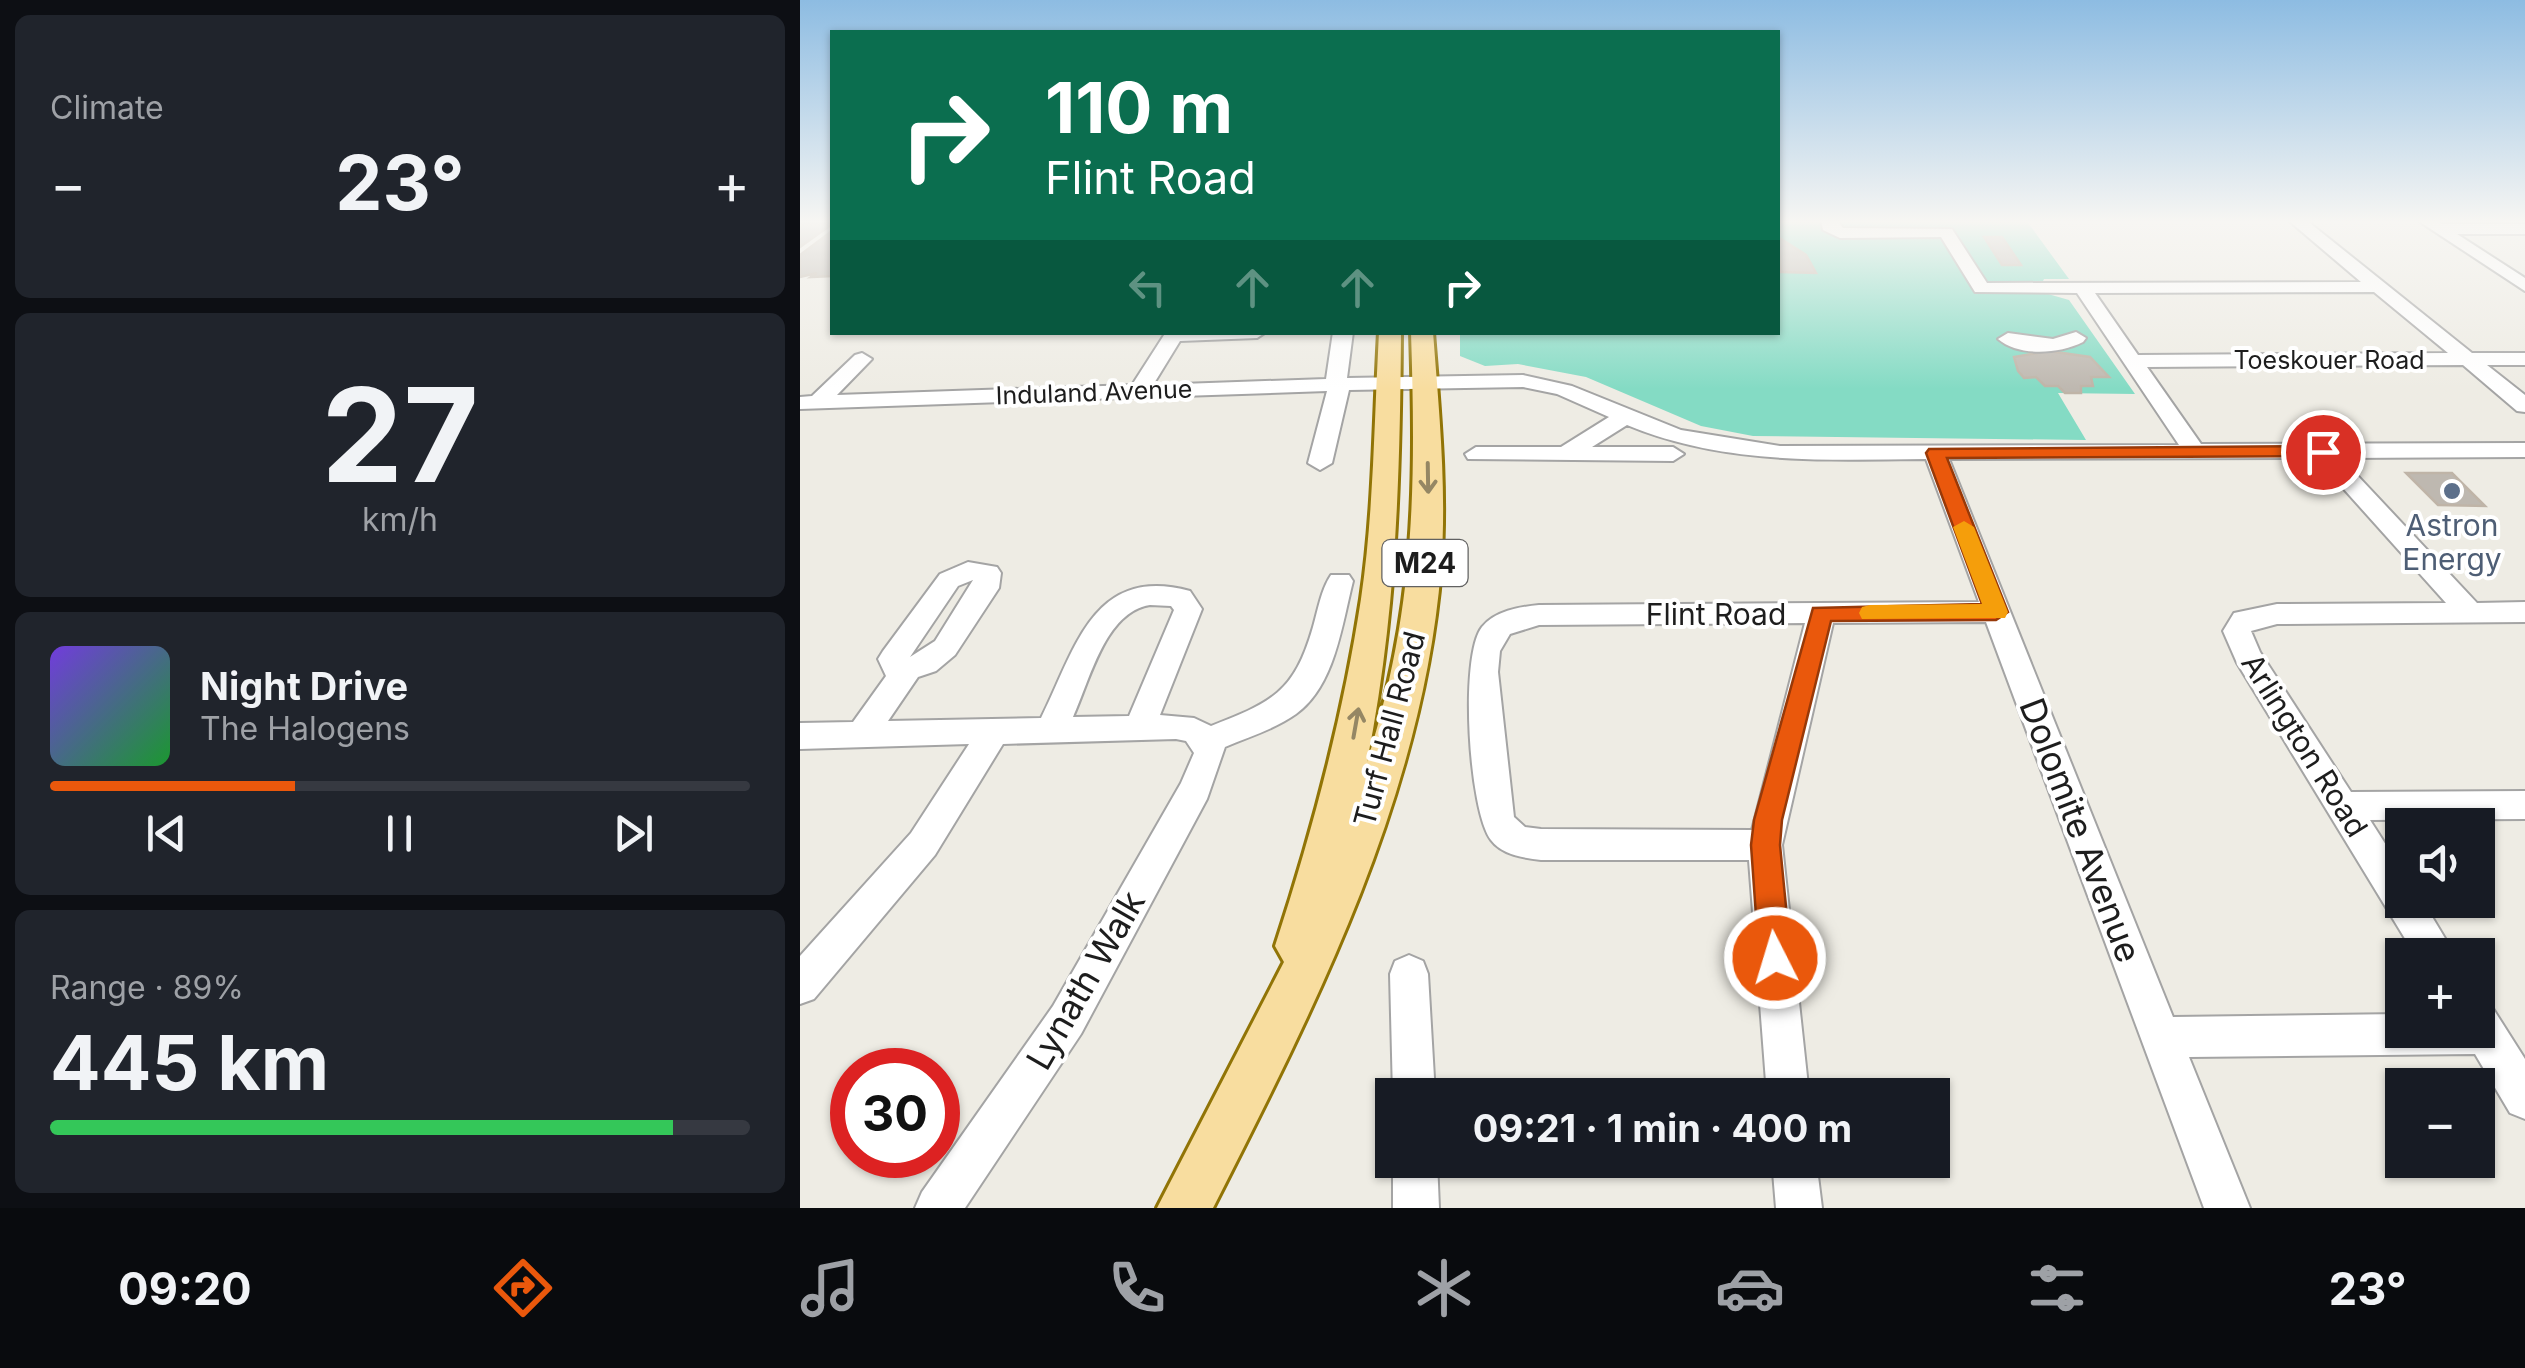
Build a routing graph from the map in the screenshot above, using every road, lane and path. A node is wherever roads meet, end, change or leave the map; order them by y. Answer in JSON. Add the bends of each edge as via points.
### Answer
{"nodes":[{"id":1,"x":1974,"y":276,"type":"edge"},
{"id":2,"x":2365,"y":276,"type":"edge"},
{"id":3,"x":2378,"y":287,"type":"junction"},
{"id":4,"x":2048,"y":288,"type":"junction"},
{"id":5,"x":2082,"y":288,"type":"junction"},
{"id":6,"x":2097,"y":308,"type":"junction"},
{"id":7,"x":1175,"y":335,"type":"edge"},
{"id":8,"x":1342,"y":335,"type":"edge"},
{"id":9,"x":1391,"y":335,"type":"edge"},
{"id":10,"x":1421,"y":335,"type":"edge"},
{"id":11,"x":2076,"y":338,"type":"dead end"},
{"id":12,"x":2008,"y":339,"type":"dead end"},
{"id":13,"x":862,"y":359,"type":"dead end"},
{"id":14,"x":2525,"y":359,"type":"edge"},
{"id":15,"x":2132,"y":360,"type":"junction"},
{"id":16,"x":2468,"y":360,"type":"junction"},
{"id":17,"x":1406,"y":381,"type":"junction"},
{"id":18,"x":1338,"y":383,"type":"junction"},
{"id":19,"x":1139,"y":391,"type":"junction"},
{"id":20,"x":809,"y":403,"type":"edge"},
{"id":21,"x":2525,"y":406,"type":"edge"},
{"id":22,"x":1626,"y":416,"type":"junction"},
{"id":23,"x":2525,"y":450,"type":"edge"},
{"id":24,"x":2323,"y":452,"type":"junction"},
{"id":25,"x":1936,"y":453,"type":"junction"},
{"id":26,"x":2196,"y":453,"type":"junction"},
{"id":27,"x":1476,"y":454,"type":"dead end"},
{"id":28,"x":1566,"y":454,"type":"junction"},
{"id":29,"x":1673,"y":454,"type":"dead end"},
{"id":30,"x":1320,"y":463,"type":"dead end"},
{"id":31,"x":1340,"y":582,"type":"dead end"},
{"id":32,"x":2469,"y":611,"type":"junction"},
{"id":33,"x":1996,"y":612,"type":"junction"},
{"id":34,"x":2525,"y":612,"type":"edge"},
{"id":35,"x":1822,"y":613,"type":"junction"},
{"id":36,"x":908,"y":670,"type":"dead end"},
{"id":37,"x":1139,"y":728,"type":"junction"},
{"id":38,"x":1050,"y":732,"type":"junction"},
{"id":39,"x":993,"y":733,"type":"junction"},
{"id":40,"x":861,"y":735,"type":"junction"},
{"id":41,"x":800,"y":736,"type":"edge"},
{"id":42,"x":1208,"y":741,"type":"junction"},
{"id":43,"x":2525,"y":805,"type":"edge"},
{"id":44,"x":2344,"y":806,"type":"junction"},
{"id":45,"x":1765,"y":845,"type":"junction"},
{"id":46,"x":2426,"y":938,"type":"edge"},
{"id":47,"x":1409,"y":974,"type":"dead end"},
{"id":48,"x":800,"y":986,"type":"edge"},
{"id":49,"x":2385,"y":1030,"type":"edge"},
{"id":50,"x":2160,"y":1037,"type":"junction"},
{"id":51,"x":2494,"y":1048,"type":"edge"},
{"id":52,"x":1413,"y":1078,"type":"edge"},
{"id":53,"x":1786,"y":1078,"type":"edge"},
{"id":54,"x":2525,"y":1098,"type":"edge"},
{"id":55,"x":1415,"y":1178,"type":"edge"},
{"id":56,"x":1796,"y":1178,"type":"edge"},
{"id":57,"x":938,"y":1208,"type":"edge"},
{"id":58,"x":1184,"y":1208,"type":"edge"},
{"id":59,"x":1416,"y":1208,"type":"edge"},
{"id":60,"x":1799,"y":1208,"type":"edge"},
{"id":61,"x":2226,"y":1208,"type":"edge"}],
"edges":[{"from":1,"to":4,"type":"street","via":[[1981,288]]},
{"from":2,"to":3,"type":"street"},
{"from":3,"to":5,"type":"street"},
{"from":3,"to":16,"type":"street"},
{"from":4,"to":5,"type":"street"},
{"from":4,"to":6,"type":"street"},
{"from":5,"to":6,"type":"street"},
{"from":6,"to":15,"type":"street"},
{"from":7,"to":19,"type":"street"},
{"from":8,"to":18,"type":"street"},
{"from":9,"to":17,"type":"main road","name":"Turf Hall Road","number":"M24"},
{"from":10,"to":17,"type":"main road","name":"Turf Hall Road","number":"M24"},
{"from":11,"to":12,"type":"street","via":[[2037,344]]},
{"from":13,"to":20,"type":"street"},
{"from":14,"to":16,"type":"street","name":"Toeskouer Road"},
{"from":15,"to":16,"type":"street","name":"Toeskouer Road"},
{"from":15,"to":26,"type":"street"},
{"from":16,"to":21,"type":"street"},
{"from":17,"to":18,"type":"street","name":"Induland Avenue"},
{"from":17,"to":22,"type":"street","name":"Induland Avenue","via":[[1539,382]]},
{"from":17,"to":58,"type":"main road","name":"Turf Hall Road","number":"M24","via":[[1352,743],[1320,872],[1265,1046]]},
{"from":18,"to":19,"type":"street","name":"Induland Avenue"},
{"from":18,"to":30,"type":"street"},
{"from":19,"to":20,"type":"street","name":"Induland Avenue"},
{"from":22,"to":25,"type":"street","name":"Induland Avenue","via":[[1741,450]]},
{"from":22,"to":28,"type":"street"},
{"from":23,"to":24,"type":"street","name":"Induland Avenue"},
{"from":24,"to":26,"type":"street","name":"Induland Avenue"},
{"from":24,"to":32,"type":"street"},
{"from":25,"to":26,"type":"street","name":"Induland Avenue"},
{"from":25,"to":33,"type":"street","name":"Dolomite Avenue"},
{"from":27,"to":28,"type":"street"},
{"from":28,"to":29,"type":"street"},
{"from":31,"to":42,"type":"street","via":[[1298,696]]},
{"from":32,"to":34,"type":"street","name":"Arlington Road"},
{"from":32,"to":44,"type":"street","name":"Arlington Road","via":[[2276,614],[2238,625],[2247,655]]},
{"from":33,"to":35,"type":"street","name":"Flint Road"},
{"from":33,"to":50,"type":"street","name":"Dolomite Avenue"},
{"from":35,"to":45,"type":"street"},
{"from":35,"to":45,"type":"street","name":"Flint Road","via":[[1538,615],[1518,617],[1488,640],[1482,665],[1497,819],[1507,836],[1550,846]]},
{"from":36,"to":40,"type":"street"},
{"from":37,"to":38,"type":"street"},
{"from":37,"to":38,"type":"street","via":[[1188,609],[1180,598],[1142,597],[1106,616]]},
{"from":37,"to":42,"type":"street","via":[[1186,728]]},
{"from":38,"to":39,"type":"street"},
{"from":39,"to":40,"type":"street"},
{"from":39,"to":48,"type":"street","via":[[924,844]]},
{"from":40,"to":41,"type":"street"},
{"from":42,"to":57,"type":"street","name":"Lynath Walk","via":[[1210,753],[1195,788],[1067,1020]]},
{"from":43,"to":44,"type":"street"},
{"from":44,"to":46,"type":"street","name":"Arlington Road"},
{"from":45,"to":53,"type":"street"},
{"from":47,"to":52,"type":"street"},
{"from":49,"to":50,"type":"street"},
{"from":50,"to":61,"type":"street","name":"Dolomite Avenue"},
{"from":51,"to":54,"type":"street"},
{"from":55,"to":59,"type":"street"},
{"from":56,"to":60,"type":"street"}]}
